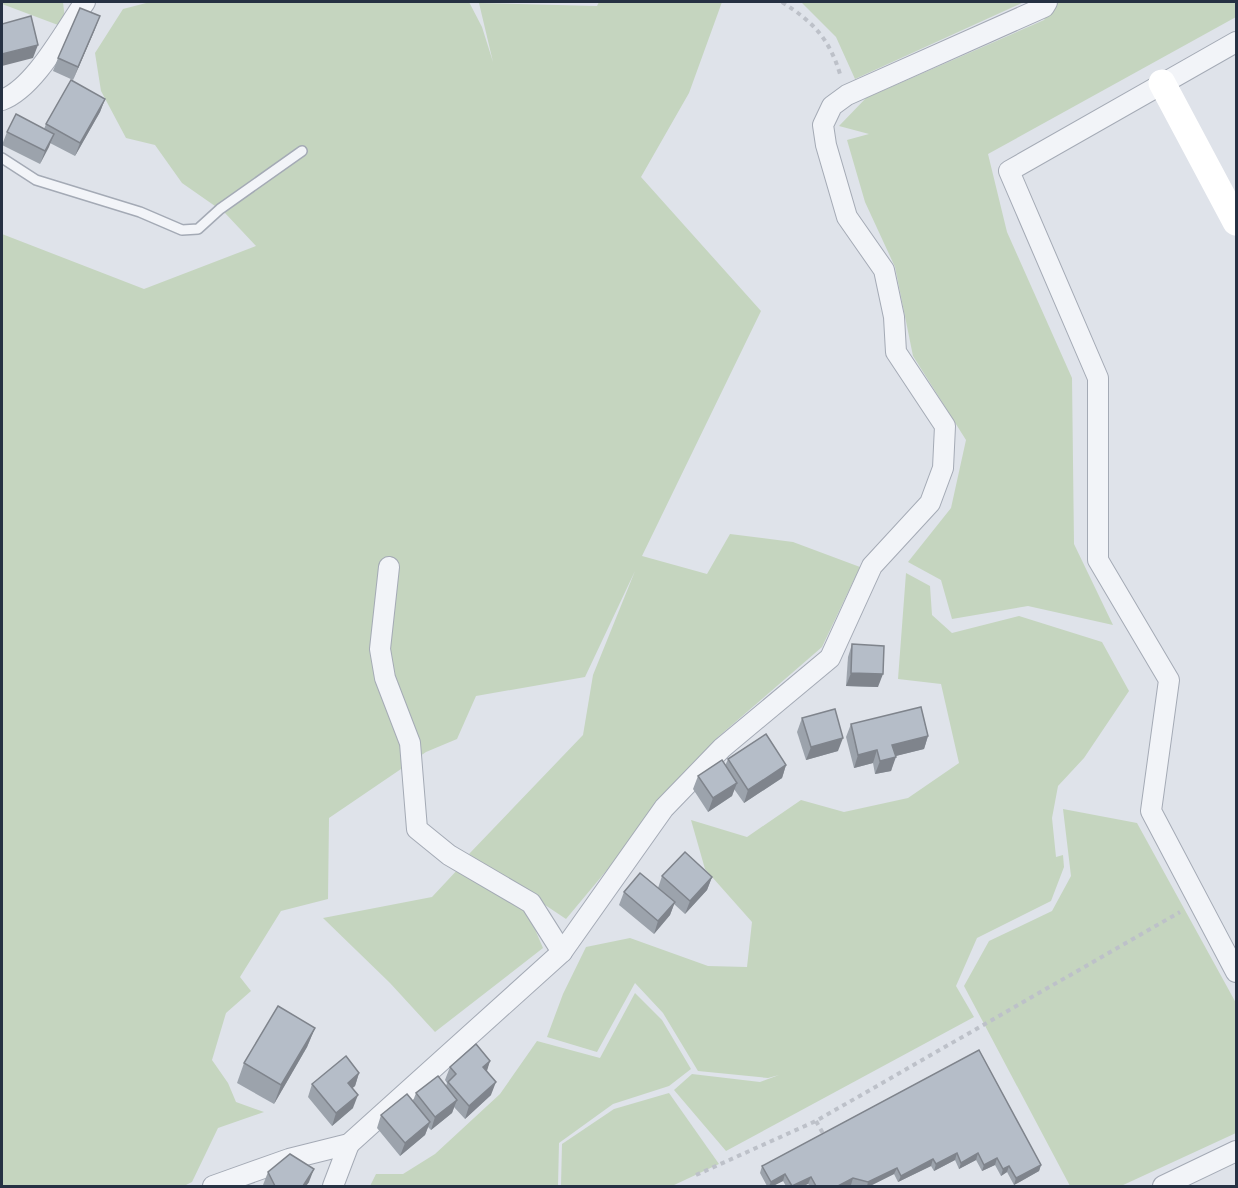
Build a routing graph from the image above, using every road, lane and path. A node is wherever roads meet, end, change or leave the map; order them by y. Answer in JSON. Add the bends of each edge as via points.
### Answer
{"nodes":[{"id":1,"x":85,"y":2,"type":"edge"},
{"id":2,"x":782,"y":2,"type":"edge"},
{"id":3,"x":1047,"y":2,"type":"edge"},
{"id":4,"x":1236,"y":42,"type":"edge"},
{"id":5,"x":1162,"y":83,"type":"junction"},
{"id":6,"x":847,"y":95,"type":"junction"},
{"id":7,"x":2,"y":100,"type":"edge"},
{"id":8,"x":302,"y":152,"type":"dead end"},
{"id":9,"x":2,"y":158,"type":"edge"},
{"id":10,"x":1236,"y":222,"type":"edge"},
{"id":11,"x":388,"y":567,"type":"dead end"},
{"id":12,"x":1199,"y":901,"type":"junction"},
{"id":13,"x":562,"y":952,"type":"junction"},
{"id":14,"x":1236,"y":972,"type":"edge"},
{"id":15,"x":816,"y":1121,"type":"junction"},
{"id":16,"x":826,"y":1139,"type":"edge"},
{"id":17,"x":349,"y":1144,"type":"junction"},
{"id":18,"x":1236,"y":1151,"type":"edge"},
{"id":19,"x":696,"y":1175,"type":"dead end"},
{"id":20,"x":213,"y":1186,"type":"edge"},
{"id":21,"x":333,"y":1186,"type":"edge"},
{"id":22,"x":1163,"y":1186,"type":"edge"}],
"edges":[{"from":1,"to":7,"type":"street","via":[[35,73]]},
{"from":2,"to":6,"type":"path","via":[[812,22],[834,54]]},
{"from":3,"to":6,"type":"street","via":[[1044,7]]},
{"from":4,"to":5,"type":"street"},
{"from":5,"to":10,"type":"street"},
{"from":5,"to":12,"type":"street","via":[[1009,171],[1098,378],[1098,561],[1169,680],[1151,812]]},
{"from":6,"to":13,"type":"street","via":[[831,106],[823,125],[826,145],[847,217],[884,270],[894,317],[896,352],[945,426],[943,468],[930,503],[872,566],[830,658],[722,748],[664,808]]},
{"from":8,"to":9,"type":"lane","via":[[198,229],[182,230],[140,212],[36,180]]},
{"from":11,"to":13,"type":"street","via":[[380,649],[385,678],[410,743],[417,829],[448,855],[531,903]]},
{"from":12,"to":14,"type":"street"},
{"from":12,"to":15,"type":"path"},
{"from":13,"to":17,"type":"street"},
{"from":15,"to":16,"type":"path"},
{"from":15,"to":19,"type":"path"},
{"from":17,"to":20,"type":"street","via":[[289,1159]]},
{"from":17,"to":21,"type":"street"},
{"from":18,"to":22,"type":"street"}]}
